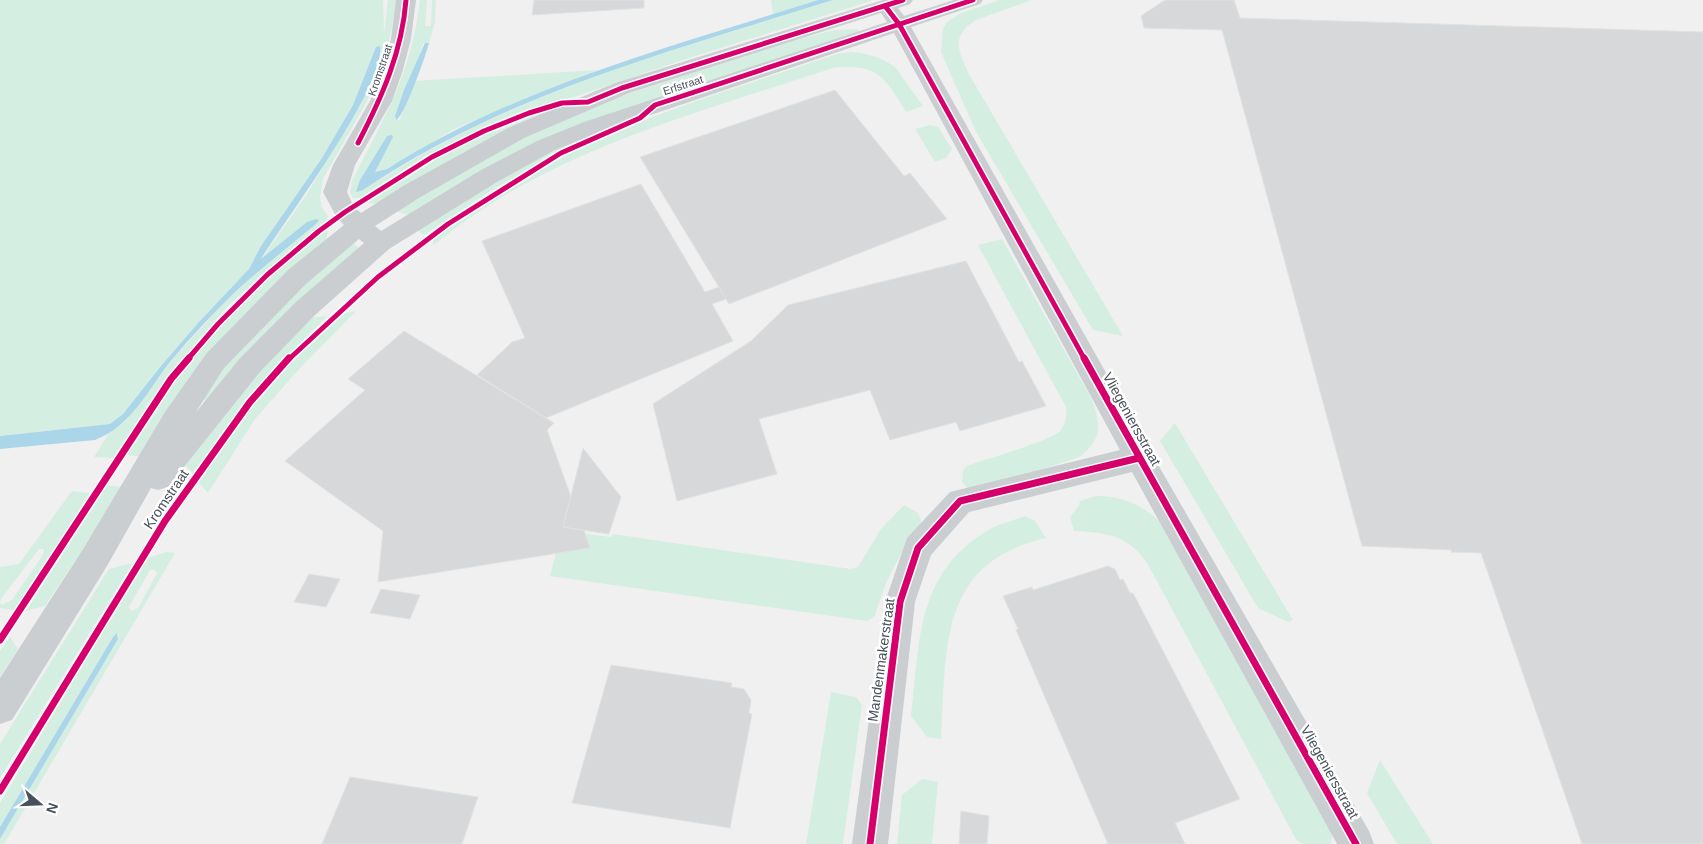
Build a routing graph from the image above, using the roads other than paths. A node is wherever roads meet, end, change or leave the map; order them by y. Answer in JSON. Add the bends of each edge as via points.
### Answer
{"nodes":[{"id":1,"x":406,"y":0,"type":"edge"},
{"id":2,"x":973,"y":0,"type":"edge"},
{"id":3,"x":896,"y":10,"type":"edge"},
{"id":4,"x":358,"y":226,"type":"junction"},
{"id":5,"x":380,"y":243,"type":"junction"},
{"id":6,"x":1139,"y":458,"type":"junction"},
{"id":7,"x":96,"y":556,"type":"junction"},
{"id":8,"x":0,"y":708,"type":"edge"},
{"id":9,"x":870,"y":844,"type":"edge"},
{"id":10,"x":1356,"y":844,"type":"edge"}],
"edges":[{"from":1,"to":4,"type":"street","name":"Kromstraat","via":[[392,73],[381,101],[344,166],[335,192],[345,212]]},
{"from":2,"to":3,"type":"street","name":"Erfstraat"},
{"from":3,"to":4,"type":"street","name":"Erfstraat","via":[[622,88],[516,133]]},
{"from":3,"to":5,"type":"street","name":"Erfstraat","via":[[545,146],[489,176]]},
{"from":3,"to":6,"type":"street","name":"Vliegeniersstraat"},
{"from":4,"to":5,"type":"street","name":"Kromstraat"},
{"from":4,"to":7,"type":"street","name":"Kromstraat","via":[[297,277],[215,361],[175,420]]},
{"from":5,"to":7,"type":"street","name":"Kromstraat","via":[[305,309],[250,365]]},
{"from":6,"to":9,"type":"street","name":"Mandenmakerstraat","via":[[960,501],[918,548],[900,602]]},
{"from":6,"to":10,"type":"street","name":"Vliegeniersstraat"},
{"from":7,"to":8,"type":"street","name":"Kromstraat"}]}
